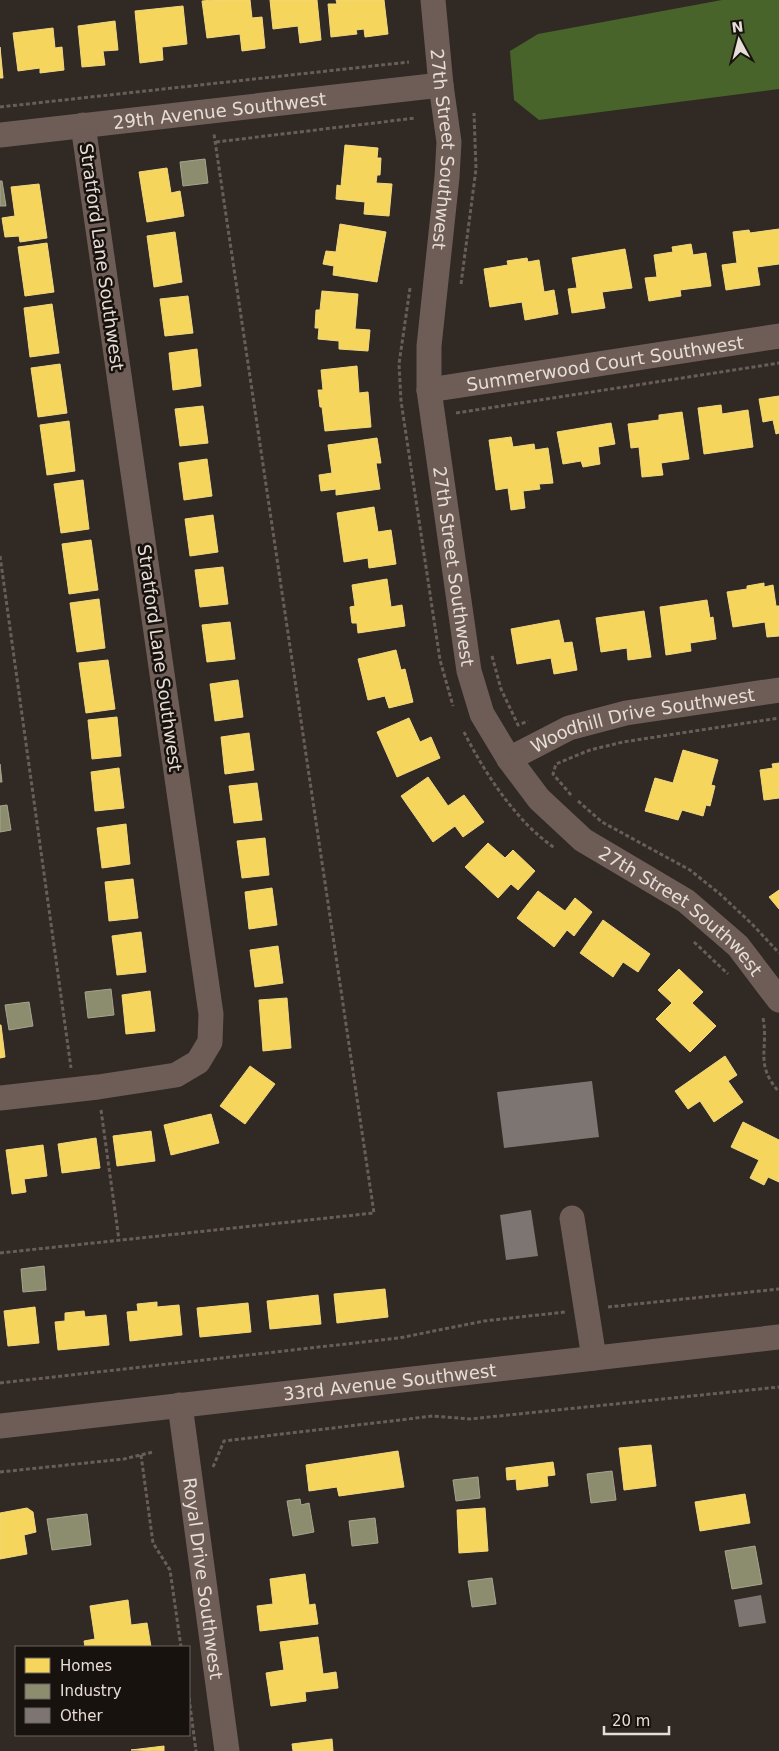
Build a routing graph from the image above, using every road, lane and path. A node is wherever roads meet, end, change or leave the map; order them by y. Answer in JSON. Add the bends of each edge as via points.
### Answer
{"nodes":[{"id":1,"x":433,"y":0,"type":"edge"},
{"id":2,"x":409,"y":62,"type":"dead end"},
{"id":3,"x":441,"y":85,"type":"junction"},
{"id":4,"x":0,"y":107,"type":"edge"},
{"id":5,"x":211,"y":112,"type":"junction"},
{"id":6,"x":474,"y":114,"type":"dead end"},
{"id":7,"x":416,"y":118,"type":"dead end"},
{"id":8,"x":83,"y":125,"type":"junction"},
{"id":9,"x":0,"y":135,"type":"edge"},
{"id":10,"x":216,"y":142,"type":"junction"},
{"id":11,"x":410,"y":283,"type":"dead end"},
{"id":12,"x":460,"y":293,"type":"dead end"},
{"id":13,"x":779,"y":336,"type":"edge"},
{"id":14,"x":779,"y":363,"type":"edge"},
{"id":15,"x":429,"y":390,"type":"junction"},
{"id":16,"x":453,"y":414,"type":"dead end"},
{"id":17,"x":0,"y":556,"type":"edge"},
{"id":18,"x":491,"y":647,"type":"dead end"},
{"id":19,"x":779,"y":690,"type":"edge"},
{"id":20,"x":456,"y":714,"type":"dead end"},
{"id":21,"x":535,"y":718,"type":"dead end"},
{"id":22,"x":779,"y":718,"type":"edge"},
{"id":23,"x":463,"y":731,"type":"dead end"},
{"id":24,"x":509,"y":759,"type":"junction"},
{"id":25,"x":559,"y":850,"type":"dead end"},
{"id":26,"x":689,"y":936,"type":"dead end"},
{"id":27,"x":779,"y":953,"type":"edge"},
{"id":28,"x":729,"y":976,"type":"dead end"},
{"id":29,"x":771,"y":1009,"type":"edge"},
{"id":30,"x":86,"y":1088,"type":"junction"},
{"id":31,"x":779,"y":1092,"type":"edge"},
{"id":32,"x":0,"y":1098,"type":"edge"},
{"id":33,"x":572,"y":1218,"type":"dead end"},
{"id":34,"x":119,"y":1240,"type":"junction"},
{"id":35,"x":0,"y":1253,"type":"edge"},
{"id":36,"x":779,"y":1289,"type":"edge"},
{"id":37,"x":587,"y":1310,"type":"junction"},
{"id":38,"x":779,"y":1337,"type":"edge"},
{"id":39,"x":594,"y":1358,"type":"junction"},
{"id":40,"x":0,"y":1383,"type":"edge"},
{"id":41,"x":779,"y":1387,"type":"edge"},
{"id":42,"x":180,"y":1405,"type":"junction"},
{"id":43,"x":0,"y":1426,"type":"edge"},
{"id":44,"x":153,"y":1452,"type":"dead end"},
{"id":45,"x":141,"y":1455,"type":"junction"},
{"id":46,"x":0,"y":1472,"type":"edge"},
{"id":47,"x":210,"y":1472,"type":"dead end"},
{"id":48,"x":182,"y":1646,"type":"edge"},
{"id":49,"x":190,"y":1706,"type":"edge"},
{"id":50,"x":196,"y":1751,"type":"edge"},
{"id":51,"x":227,"y":1751,"type":"edge"}],
"edges":[{"from":1,"to":3,"type":"street","name":"27th Street Southwest"},
{"from":2,"to":4,"type":"path"},
{"from":3,"to":5,"type":"street","name":"29th Avenue Southwest"},
{"from":3,"to":15,"type":"street","name":"27th Street Southwest","via":[[449,142],[448,176],[429,346]]},
{"from":5,"to":8,"type":"street","name":"29th Avenue Southwest"},
{"from":5,"to":10,"type":"path"},
{"from":6,"to":12,"type":"path","via":[[476,169]]},
{"from":7,"to":10,"type":"path"},
{"from":8,"to":9,"type":"street","name":"29th Avenue Southwest"},
{"from":8,"to":30,"type":"street","name":"Stratford Lane Southwest","via":[[211,1014],[210,1042],[198,1062],[176,1075]]},
{"from":10,"to":34,"type":"path","via":[[374,1213]]},
{"from":11,"to":20,"type":"path","via":[[399,364],[401,402],[440,660]]},
{"from":13,"to":15,"type":"street","name":"Summerwood Court Southwest"},
{"from":14,"to":16,"type":"path"},
{"from":15,"to":24,"type":"street","name":"27th Street Southwest","via":[[469,671],[482,714]]},
{"from":17,"to":30,"type":"path"},
{"from":18,"to":21,"type":"path","via":[[501,689],[518,725]]},
{"from":19,"to":24,"type":"street","name":"Woodhill Drive Southwest","via":[[626,713],[569,728]]},
{"from":22,"to":27,"type":"path","via":[[590,750],[556,764],[553,774],[602,822],[690,870],[720,894]]},
{"from":23,"to":25,"type":"path","via":[[491,780],[517,814]]},
{"from":24,"to":29,"type":"street","name":"27th Street Southwest","via":[[540,799],[583,840],[686,901],[738,946]]},
{"from":26,"to":28,"type":"path"},
{"from":29,"to":31,"type":"path","via":[[765,1029],[764,1068]]},
{"from":30,"to":32,"type":"street","name":"Stratford Lane Southwest"},
{"from":30,"to":34,"type":"path"},
{"from":33,"to":37,"type":"street"},
{"from":34,"to":35,"type":"path"},
{"from":36,"to":37,"type":"path"},
{"from":37,"to":39,"type":"street"},
{"from":37,"to":40,"type":"path","via":[[484,1321],[399,1338]]},
{"from":38,"to":39,"type":"street","name":"33rd Avenue Southwest"},
{"from":39,"to":42,"type":"street","name":"33rd Avenue Southwest"},
{"from":41,"to":47,"type":"path","via":[[480,1418],[433,1416],[224,1441]]},
{"from":42,"to":43,"type":"street","name":"33rd Avenue Southwest"},
{"from":42,"to":51,"type":"street","name":"Royal Drive Southwest"},
{"from":44,"to":45,"type":"path"},
{"from":45,"to":46,"type":"path"},
{"from":45,"to":48,"type":"path","via":[[153,1543],[170,1570]]},
{"from":49,"to":50,"type":"path"}]}
